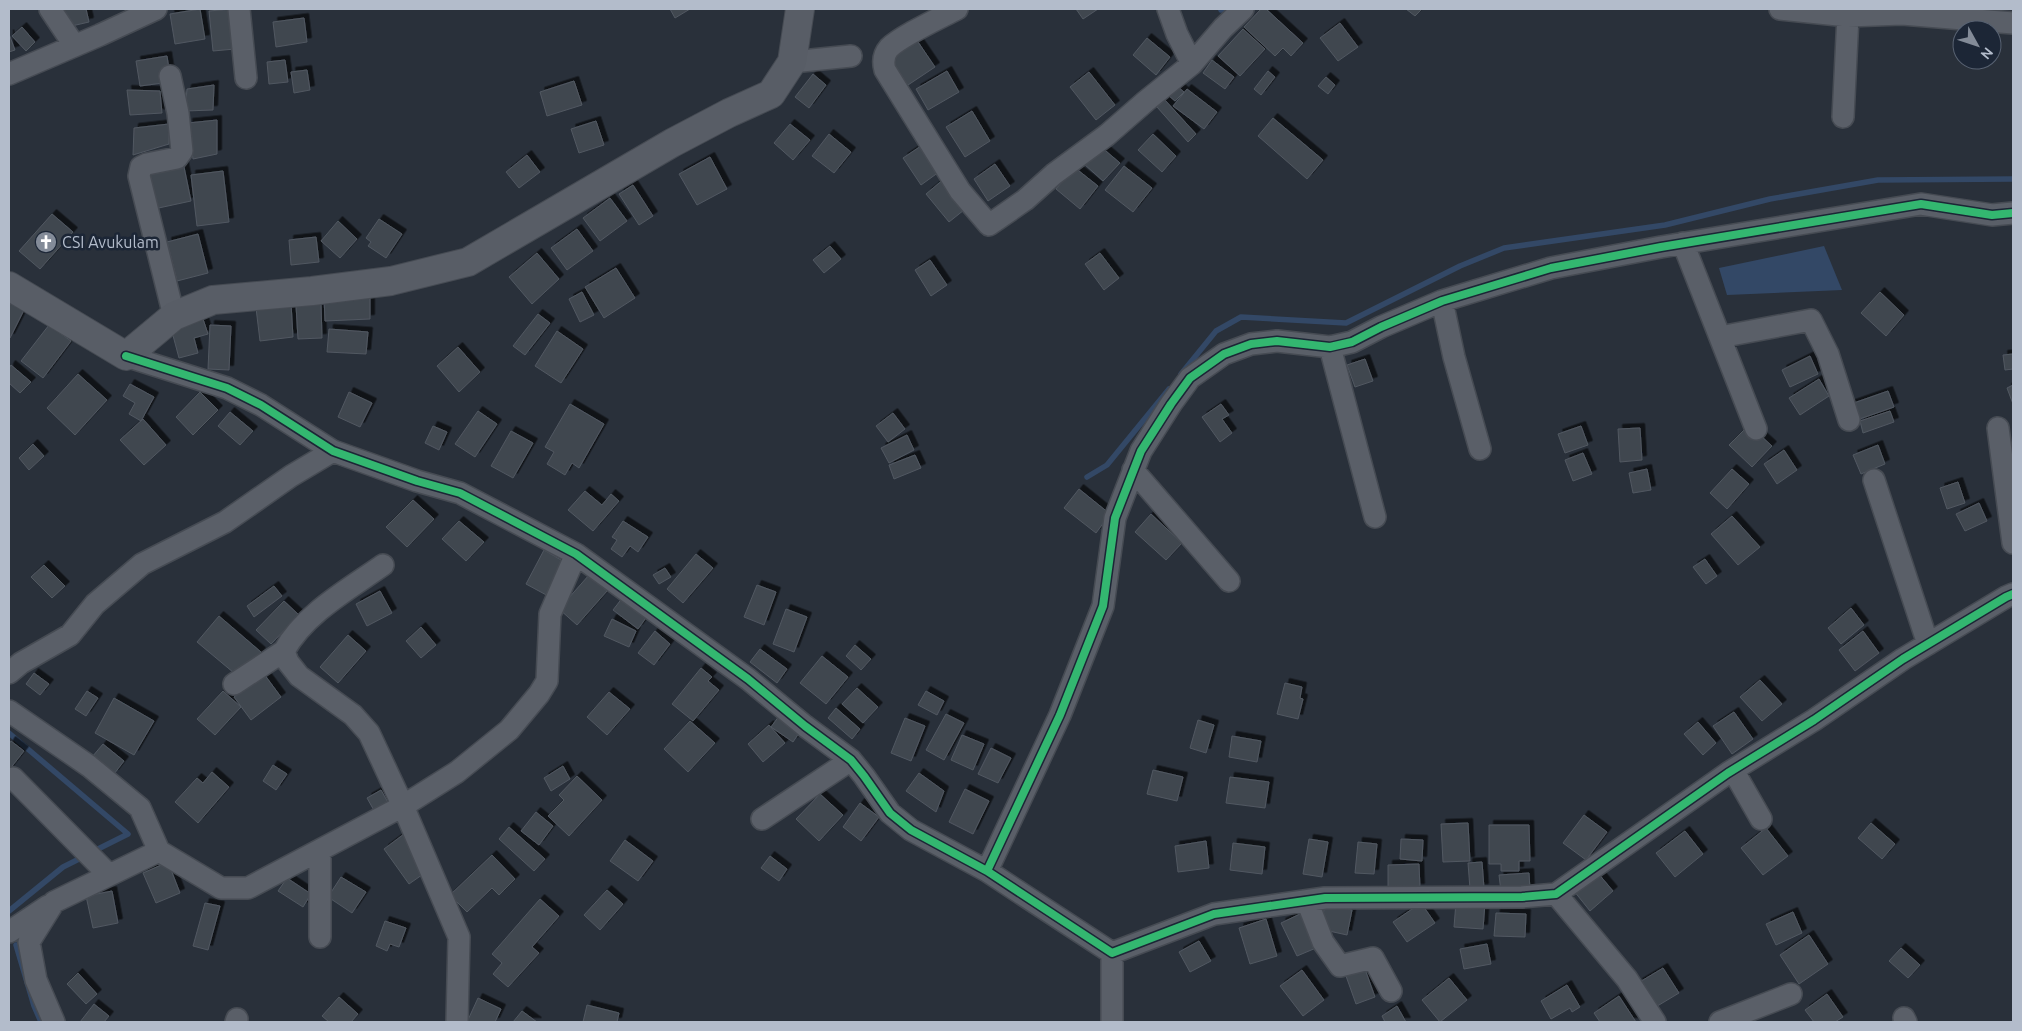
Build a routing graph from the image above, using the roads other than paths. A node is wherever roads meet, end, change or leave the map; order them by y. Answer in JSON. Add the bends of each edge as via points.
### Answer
{"nodes":[{"id":1,"x":50,"y":9,"type":"edge"},
{"id":2,"x":156,"y":9,"type":"edge"},
{"id":3,"x":239,"y":9,"type":"edge"},
{"id":4,"x":800,"y":9,"type":"edge"},
{"id":5,"x":956,"y":9,"type":"edge"},
{"id":6,"x":1168,"y":9,"type":"edge"},
{"id":7,"x":1780,"y":9,"type":"edge"},
{"id":8,"x":1239,"y":10,"type":"edge"},
{"id":9,"x":1848,"y":16,"type":"junction"},
{"id":10,"x":2013,"y":23,"type":"edge"},
{"id":11,"x":74,"y":45,"type":"junction"},
{"id":12,"x":851,"y":56,"type":"dead end"},
{"id":13,"x":792,"y":62,"type":"junction"},
{"id":14,"x":1192,"y":64,"type":"junction"},
{"id":15,"x":9,"y":74,"type":"edge"},
{"id":16,"x":170,"y":76,"type":"dead end"},
{"id":17,"x":246,"y":78,"type":"dead end"},
{"id":18,"x":1843,"y":117,"type":"dead end"},
{"id":19,"x":2013,"y":213,"type":"edge"},
{"id":20,"x":1683,"y":243,"type":"junction"},
{"id":21,"x":9,"y":286,"type":"edge"},
{"id":22,"x":1442,"y":301,"type":"junction"},
{"id":23,"x":174,"y":316,"type":"junction"},
{"id":24,"x":1720,"y":337,"type":"junction"},
{"id":25,"x":1330,"y":347,"type":"junction"},
{"id":26,"x":126,"y":356,"type":"junction"},
{"id":27,"x":1848,"y":420,"type":"dead end"},
{"id":28,"x":1756,"y":428,"type":"dead end"},
{"id":29,"x":1998,"y":428,"type":"dead end"},
{"id":30,"x":1480,"y":449,"type":"dead end"},
{"id":31,"x":333,"y":451,"type":"junction"},
{"id":32,"x":1133,"y":470,"type":"junction"},
{"id":33,"x":1874,"y":480,"type":"dead end"},
{"id":34,"x":1375,"y":517,"type":"dead end"},
{"id":35,"x":2013,"y":543,"type":"edge"},
{"id":36,"x":576,"y":554,"type":"junction"},
{"id":37,"x":383,"y":565,"type":"dead end"},
{"id":38,"x":1228,"y":581,"type":"dead end"},
{"id":39,"x":2013,"y":594,"type":"edge"},
{"id":40,"x":1928,"y":644,"type":"junction"},
{"id":41,"x":284,"y":650,"type":"junction"},
{"id":42,"x":9,"y":673,"type":"edge"},
{"id":43,"x":234,"y":684,"type":"dead end"},
{"id":44,"x":9,"y":711,"type":"edge"},
{"id":45,"x":850,"y":760,"type":"junction"},
{"id":46,"x":1733,"y":770,"type":"junction"},
{"id":47,"x":13,"y":778,"type":"dead end"},
{"id":48,"x":403,"y":806,"type":"junction"},
{"id":49,"x":762,"y":819,"type":"dead end"},
{"id":50,"x":1761,"y":819,"type":"dead end"},
{"id":51,"x":320,"y":850,"type":"junction"},
{"id":52,"x":159,"y":851,"type":"junction"},
{"id":53,"x":987,"y":871,"type":"junction"},
{"id":54,"x":109,"y":875,"type":"junction"},
{"id":55,"x":1556,"y":894,"type":"junction"},
{"id":56,"x":1307,"y":901,"type":"junction"},
{"id":57,"x":54,"y":902,"type":"junction"},
{"id":58,"x":9,"y":932,"type":"edge"},
{"id":59,"x":320,"y":937,"type":"dead end"},
{"id":60,"x":1112,"y":953,"type":"junction"},
{"id":61,"x":1391,"y":991,"type":"dead end"},
{"id":62,"x":1791,"y":994,"type":"dead end"},
{"id":63,"x":54,"y":1022,"type":"edge"},
{"id":64,"x":457,"y":1022,"type":"edge"},
{"id":65,"x":1112,"y":1022,"type":"edge"},
{"id":66,"x":1655,"y":1022,"type":"edge"},
{"id":67,"x":1720,"y":1022,"type":"edge"}],
"edges":[{"from":1,"to":11,"type":"street"},
{"from":2,"to":11,"type":"street"},
{"from":3,"to":17,"type":"street"},
{"from":4,"to":13,"type":"main road"},
{"from":5,"to":14,"type":"street","via":[[900,40],[889,49],[883,64],[960,191],[989,225],[1107,135]]},
{"from":6,"to":14,"type":"street"},
{"from":7,"to":9,"type":"street"},
{"from":8,"to":14,"type":"street"},
{"from":9,"to":10,"type":"street","via":[[1902,14]]},
{"from":9,"to":18,"type":"street"},
{"from":11,"to":15,"type":"street"},
{"from":12,"to":13,"type":"street"},
{"from":13,"to":23,"type":"main road","via":[[771,94],[672,143],[468,262],[391,281],[213,300]]},
{"from":16,"to":23,"type":"street","via":[[182,151],[177,158],[141,167],[139,176]]},
{"from":19,"to":20,"type":"street","via":[[1992,215],[1921,204]]},
{"from":20,"to":22,"type":"street","via":[[1551,268]]},
{"from":20,"to":24,"type":"street"},
{"from":21,"to":26,"type":"main road"},
{"from":22,"to":25,"type":"street","via":[[1352,342]]},
{"from":22,"to":30,"type":"street"},
{"from":23,"to":26,"type":"main road"},
{"from":24,"to":27,"type":"street","via":[[1811,320],[1828,354]]},
{"from":24,"to":28,"type":"street"},
{"from":25,"to":32,"type":"street","via":[[1276,341],[1252,344],[1224,354],[1190,378],[1141,451]]},
{"from":25,"to":34,"type":"street"},
{"from":26,"to":31,"type":"street","via":[[227,388],[261,405]]},
{"from":29,"to":35,"type":"street"},
{"from":31,"to":36,"type":"street","via":[[460,493]]},
{"from":31,"to":42,"type":"street","via":[[225,522],[142,564],[95,604],[70,635]]},
{"from":32,"to":38,"type":"street"},
{"from":32,"to":53,"type":"street","via":[[1115,518],[1103,606],[1060,715]]},
{"from":33,"to":40,"type":"street"},
{"from":36,"to":45,"type":"street","via":[[748,678]]},
{"from":36,"to":48,"type":"street","via":[[550,614],[547,681],[539,694],[509,730],[491,745],[457,772]]},
{"from":37,"to":41,"type":"street","via":[[324,607],[290,639]]},
{"from":39,"to":40,"type":"street"},
{"from":40,"to":46,"type":"street"},
{"from":41,"to":43,"type":"street"},
{"from":41,"to":48,"type":"street","via":[[288,662],[299,676],[353,715],[369,733]]},
{"from":44,"to":52,"type":"street","via":[[89,766],[140,808]]},
{"from":45,"to":49,"type":"street"},
{"from":45,"to":53,"type":"street","via":[[890,813],[911,830]]},
{"from":46,"to":50,"type":"street"},
{"from":46,"to":55,"type":"street"},
{"from":47,"to":54,"type":"street"},
{"from":48,"to":51,"type":"street"},
{"from":48,"to":64,"type":"street","via":[[459,937]]},
{"from":51,"to":52,"type":"street","via":[[248,888],[221,888]]},
{"from":51,"to":59,"type":"street"},
{"from":52,"to":54,"type":"street"},
{"from":53,"to":60,"type":"street"},
{"from":54,"to":57,"type":"street"},
{"from":55,"to":56,"type":"street"},
{"from":55,"to":66,"type":"street","via":[[1627,979]]},
{"from":56,"to":60,"type":"street","via":[[1214,914]]},
{"from":56,"to":61,"type":"street","via":[[1323,942],[1340,966],[1373,958]]},
{"from":57,"to":58,"type":"street"},
{"from":57,"to":63,"type":"street","via":[[29,942],[36,980]]},
{"from":60,"to":65,"type":"street"},
{"from":62,"to":67,"type":"street"}]}
